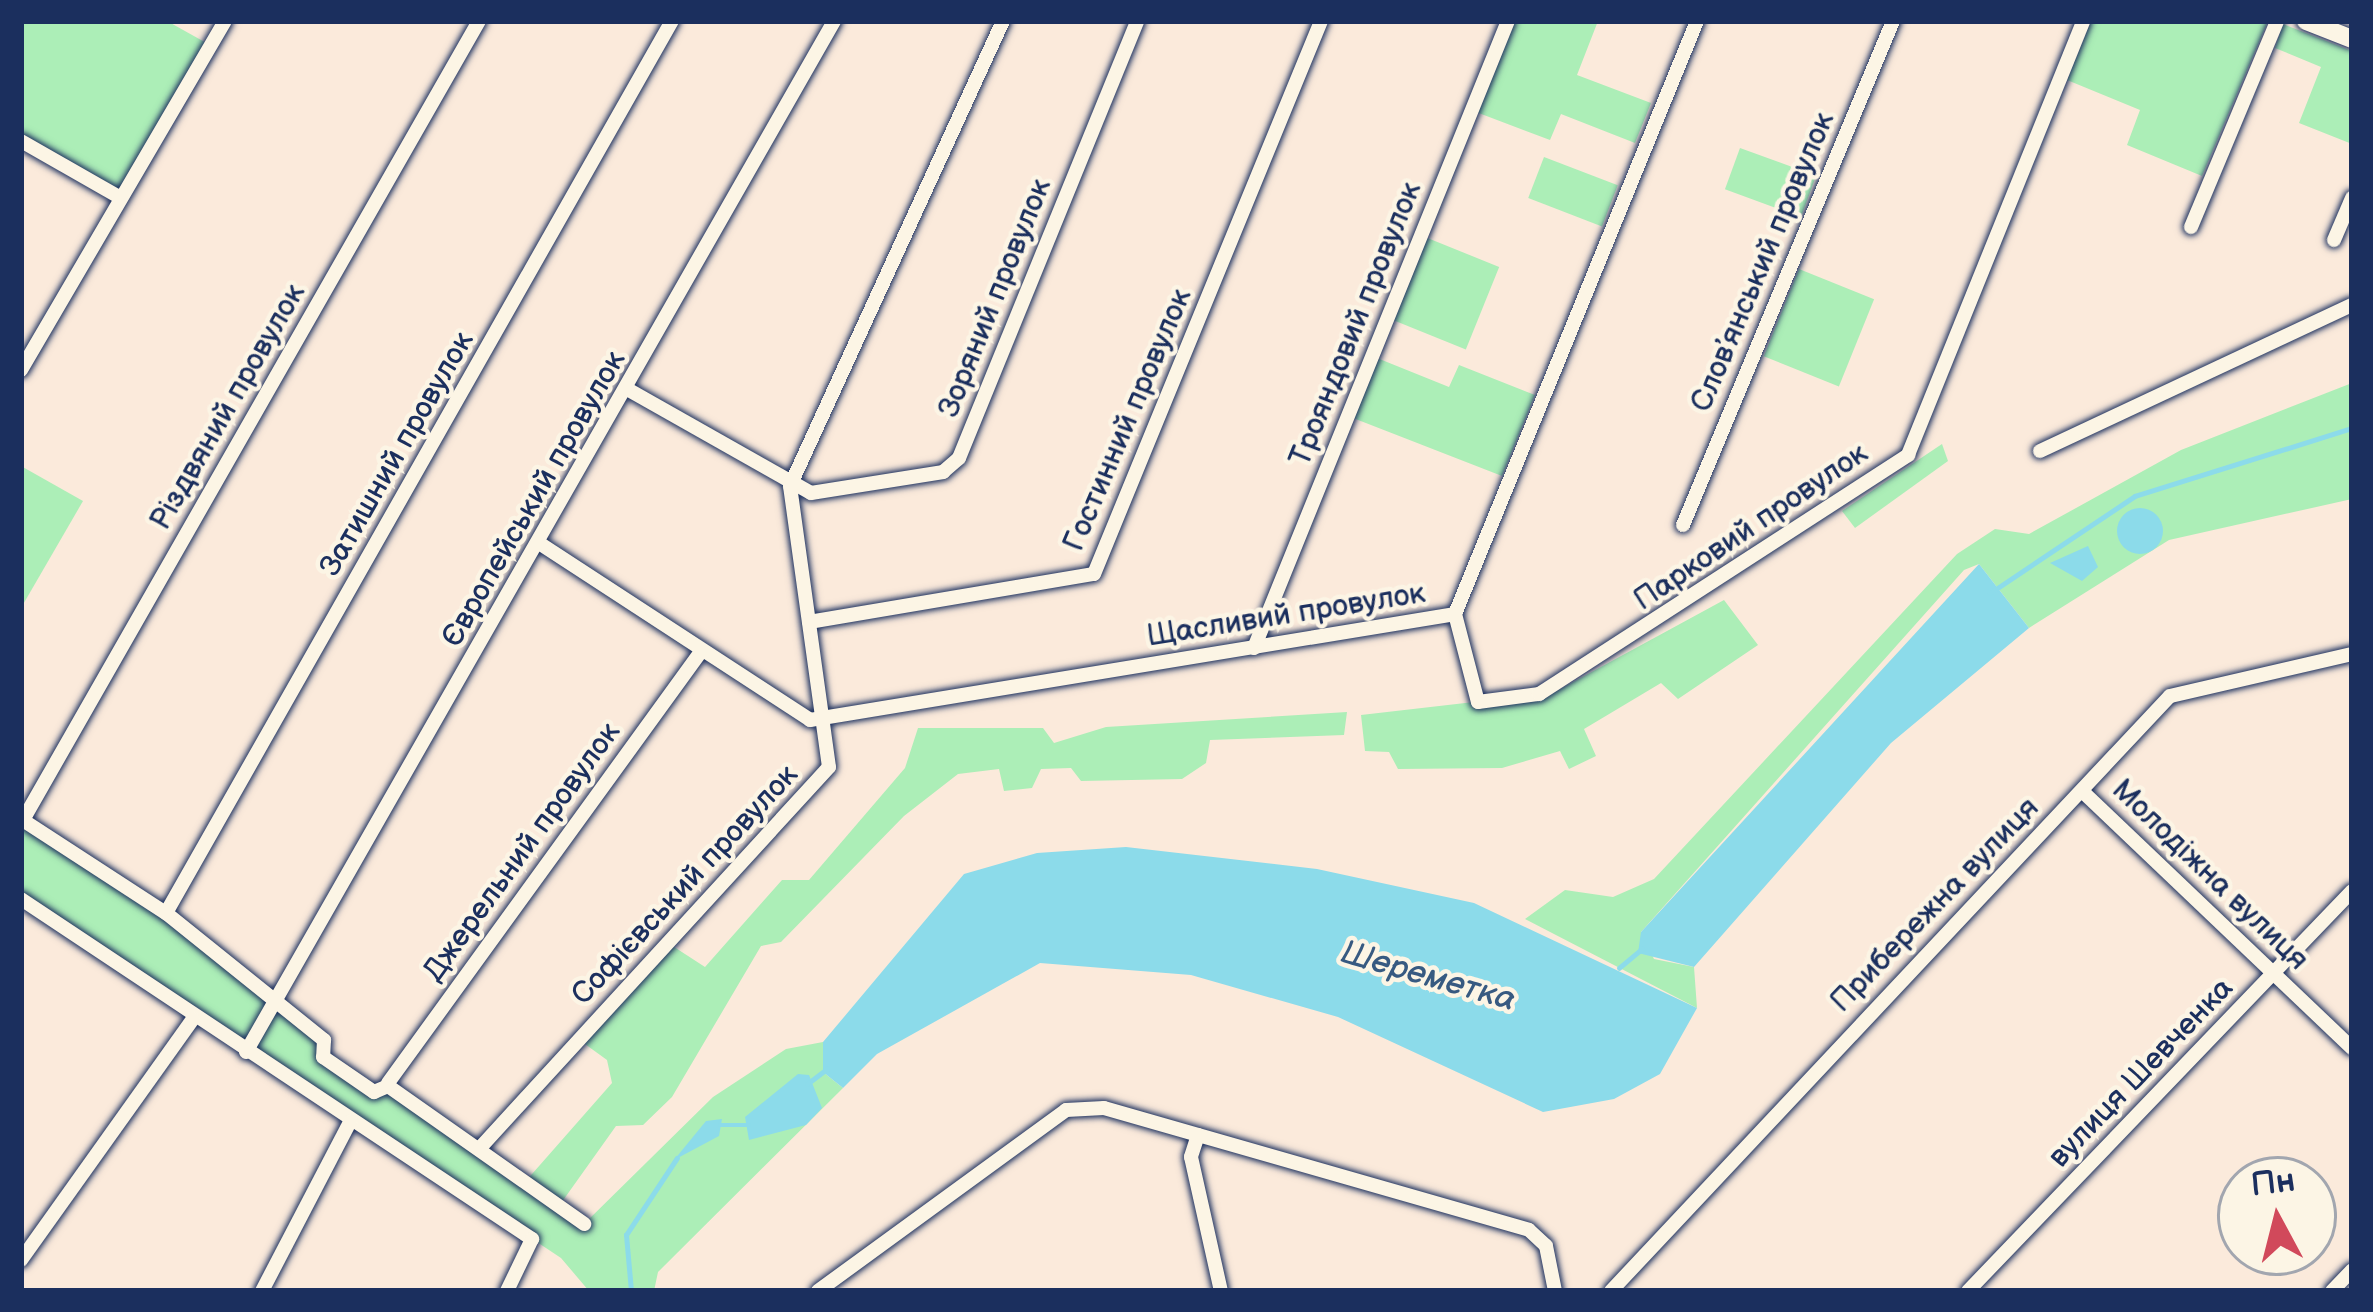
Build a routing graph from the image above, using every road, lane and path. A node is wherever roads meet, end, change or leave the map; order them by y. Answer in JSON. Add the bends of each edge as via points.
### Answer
{"nodes":[{"id":1,"x":225,"y":21,"type":"edge"},
{"id":2,"x":479,"y":21,"type":"edge"},
{"id":3,"x":672,"y":21,"type":"edge"},
{"id":4,"x":834,"y":21,"type":"edge"},
{"id":5,"x":1003,"y":21,"type":"edge"},
{"id":6,"x":1137,"y":21,"type":"edge"},
{"id":7,"x":1321,"y":21,"type":"edge"},
{"id":8,"x":1508,"y":21,"type":"edge"},
{"id":9,"x":1697,"y":21,"type":"edge"},
{"id":10,"x":1893,"y":21,"type":"edge"},
{"id":11,"x":2083,"y":21,"type":"edge"},
{"id":12,"x":2277,"y":21,"type":"edge"},
{"id":13,"x":2306,"y":21,"type":"edge"},
{"id":14,"x":2352,"y":39,"type":"edge"},
{"id":15,"x":21,"y":141,"type":"edge"},
{"id":16,"x":119,"y":197,"type":"junction"},
{"id":17,"x":2352,"y":198,"type":"edge"},
{"id":18,"x":2191,"y":227,"type":"dead end"},
{"id":19,"x":2334,"y":240,"type":"dead end"},
{"id":20,"x":2352,"y":304,"type":"edge"},
{"id":21,"x":21,"y":370,"type":"edge"},
{"id":22,"x":629,"y":390,"type":"junction"},
{"id":23,"x":2040,"y":451,"type":"dead end"},
{"id":24,"x":790,"y":486,"type":"junction"},
{"id":25,"x":1684,"y":525,"type":"dead end"},
{"id":26,"x":542,"y":545,"type":"junction"},
{"id":27,"x":1455,"y":614,"type":"junction"},
{"id":28,"x":809,"y":622,"type":"junction"},
{"id":29,"x":1254,"y":648,"type":"junction"},
{"id":30,"x":700,"y":653,"type":"junction"},
{"id":31,"x":2352,"y":655,"type":"edge"},
{"id":32,"x":823,"y":712,"type":"junction"},
{"id":33,"x":2084,"y":792,"type":"junction"},
{"id":34,"x":22,"y":819,"type":"edge"},
{"id":35,"x":2352,"y":891,"type":"edge"},
{"id":36,"x":21,"y":898,"type":"edge"},
{"id":37,"x":166,"y":913,"type":"junction"},
{"id":38,"x":2276,"y":974,"type":"junction"},
{"id":39,"x":276,"y":1002,"type":"junction"},
{"id":40,"x":193,"y":1018,"type":"junction"},
{"id":41,"x":2352,"y":1048,"type":"edge"},
{"id":42,"x":246,"y":1052,"type":"junction"},
{"id":43,"x":388,"y":1083,"type":"dead end"},
{"id":44,"x":350,"y":1122,"type":"junction"},
{"id":45,"x":1198,"y":1135,"type":"junction"},
{"id":46,"x":479,"y":1149,"type":"junction"},
{"id":47,"x":584,"y":1225,"type":"dead end"},
{"id":48,"x":21,"y":1260,"type":"edge"},
{"id":49,"x":2352,"y":1270,"type":"edge"},
{"id":50,"x":262,"y":1291,"type":"edge"},
{"id":51,"x":507,"y":1291,"type":"edge"},
{"id":52,"x":818,"y":1291,"type":"edge"},
{"id":53,"x":1221,"y":1291,"type":"edge"},
{"id":54,"x":1555,"y":1291,"type":"edge"},
{"id":55,"x":1611,"y":1291,"type":"edge"},
{"id":56,"x":1968,"y":1291,"type":"edge"},
{"id":57,"x":2332,"y":1291,"type":"edge"}],
"edges":[{"from":1,"to":16,"type":"street"},
{"from":2,"to":34,"type":"street","name":"Різдвяний провулок"},
{"from":3,"to":37,"type":"street","name":"Затишний провулок"},
{"from":4,"to":22,"type":"street","name":"Європейський провулок"},
{"from":5,"to":24,"type":"street"},
{"from":6,"to":24,"type":"street","name":"Зоряний провулок","via":[[959,458],[943,472]]},
{"from":7,"to":28,"type":"street","name":"Гостинний провулок","via":[[1094,574]]},
{"from":8,"to":29,"type":"street","name":"Трояндовий провулок"},
{"from":9,"to":27,"type":"street","name":"Щасливий провулок"},
{"from":10,"to":25,"type":"street","name":"Словʼянський провулок"},
{"from":11,"to":27,"type":"street","name":"Парковий провулок","via":[[1908,455],[1539,694],[1478,702]]},
{"from":12,"to":18,"type":"street"},
{"from":13,"to":14,"type":"main road"},
{"from":15,"to":16,"type":"street"},
{"from":16,"to":21,"type":"street"},
{"from":17,"to":19,"type":"street"},
{"from":20,"to":23,"type":"street"},
{"from":22,"to":24,"type":"street"},
{"from":22,"to":26,"type":"street","name":"Європейський провулок"},
{"from":24,"to":28,"type":"street","name":"Софієвський провулок"},
{"from":26,"to":30,"type":"street","name":"Щасливий провулок"},
{"from":26,"to":39,"type":"street","name":"Європейський провулок"},
{"from":27,"to":29,"type":"street","name":"Щасливий провулок"},
{"from":28,"to":32,"type":"street","name":"Софієвський провулок"},
{"from":29,"to":32,"type":"street","name":"Щасливий провулок"},
{"from":30,"to":32,"type":"street","name":"Щасливий провулок","via":[[790,714]]},
{"from":30,"to":43,"type":"street","name":"Джерельний провулок"},
{"from":31,"to":33,"type":"street","name":"Прибережна вулиця","via":[[2186,684]]},
{"from":32,"to":46,"type":"street","name":"Софієвський провулок","via":[[824,776]]},
{"from":33,"to":38,"type":"street","name":"Молодіжна вулиця"},
{"from":33,"to":55,"type":"street","name":"Прибережна вулиця"},
{"from":34,"to":37,"type":"street"},
{"from":35,"to":38,"type":"street","name":"вулиця Шевченка"},
{"from":36,"to":40,"type":"street"},
{"from":37,"to":39,"type":"street"},
{"from":38,"to":41,"type":"street","name":"Молодіжна вулиця"},
{"from":38,"to":56,"type":"street","name":"вулиця Шевченка"},
{"from":39,"to":42,"type":"street","name":"Європейський провулок"},
{"from":39,"to":46,"type":"street","via":[[324,1040],[322,1057],[374,1092],[388,1086]]},
{"from":40,"to":42,"type":"street"},
{"from":40,"to":48,"type":"street"},
{"from":42,"to":44,"type":"street"},
{"from":44,"to":50,"type":"street"},
{"from":44,"to":51,"type":"street","via":[[532,1239]]},
{"from":45,"to":52,"type":"street","via":[[1104,1108],[1066,1110]]},
{"from":45,"to":53,"type":"street","via":[[1191,1156]]},
{"from":45,"to":54,"type":"street","via":[[1529,1230],[1546,1246]]},
{"from":46,"to":47,"type":"street"},
{"from":49,"to":57,"type":"street"}]}
